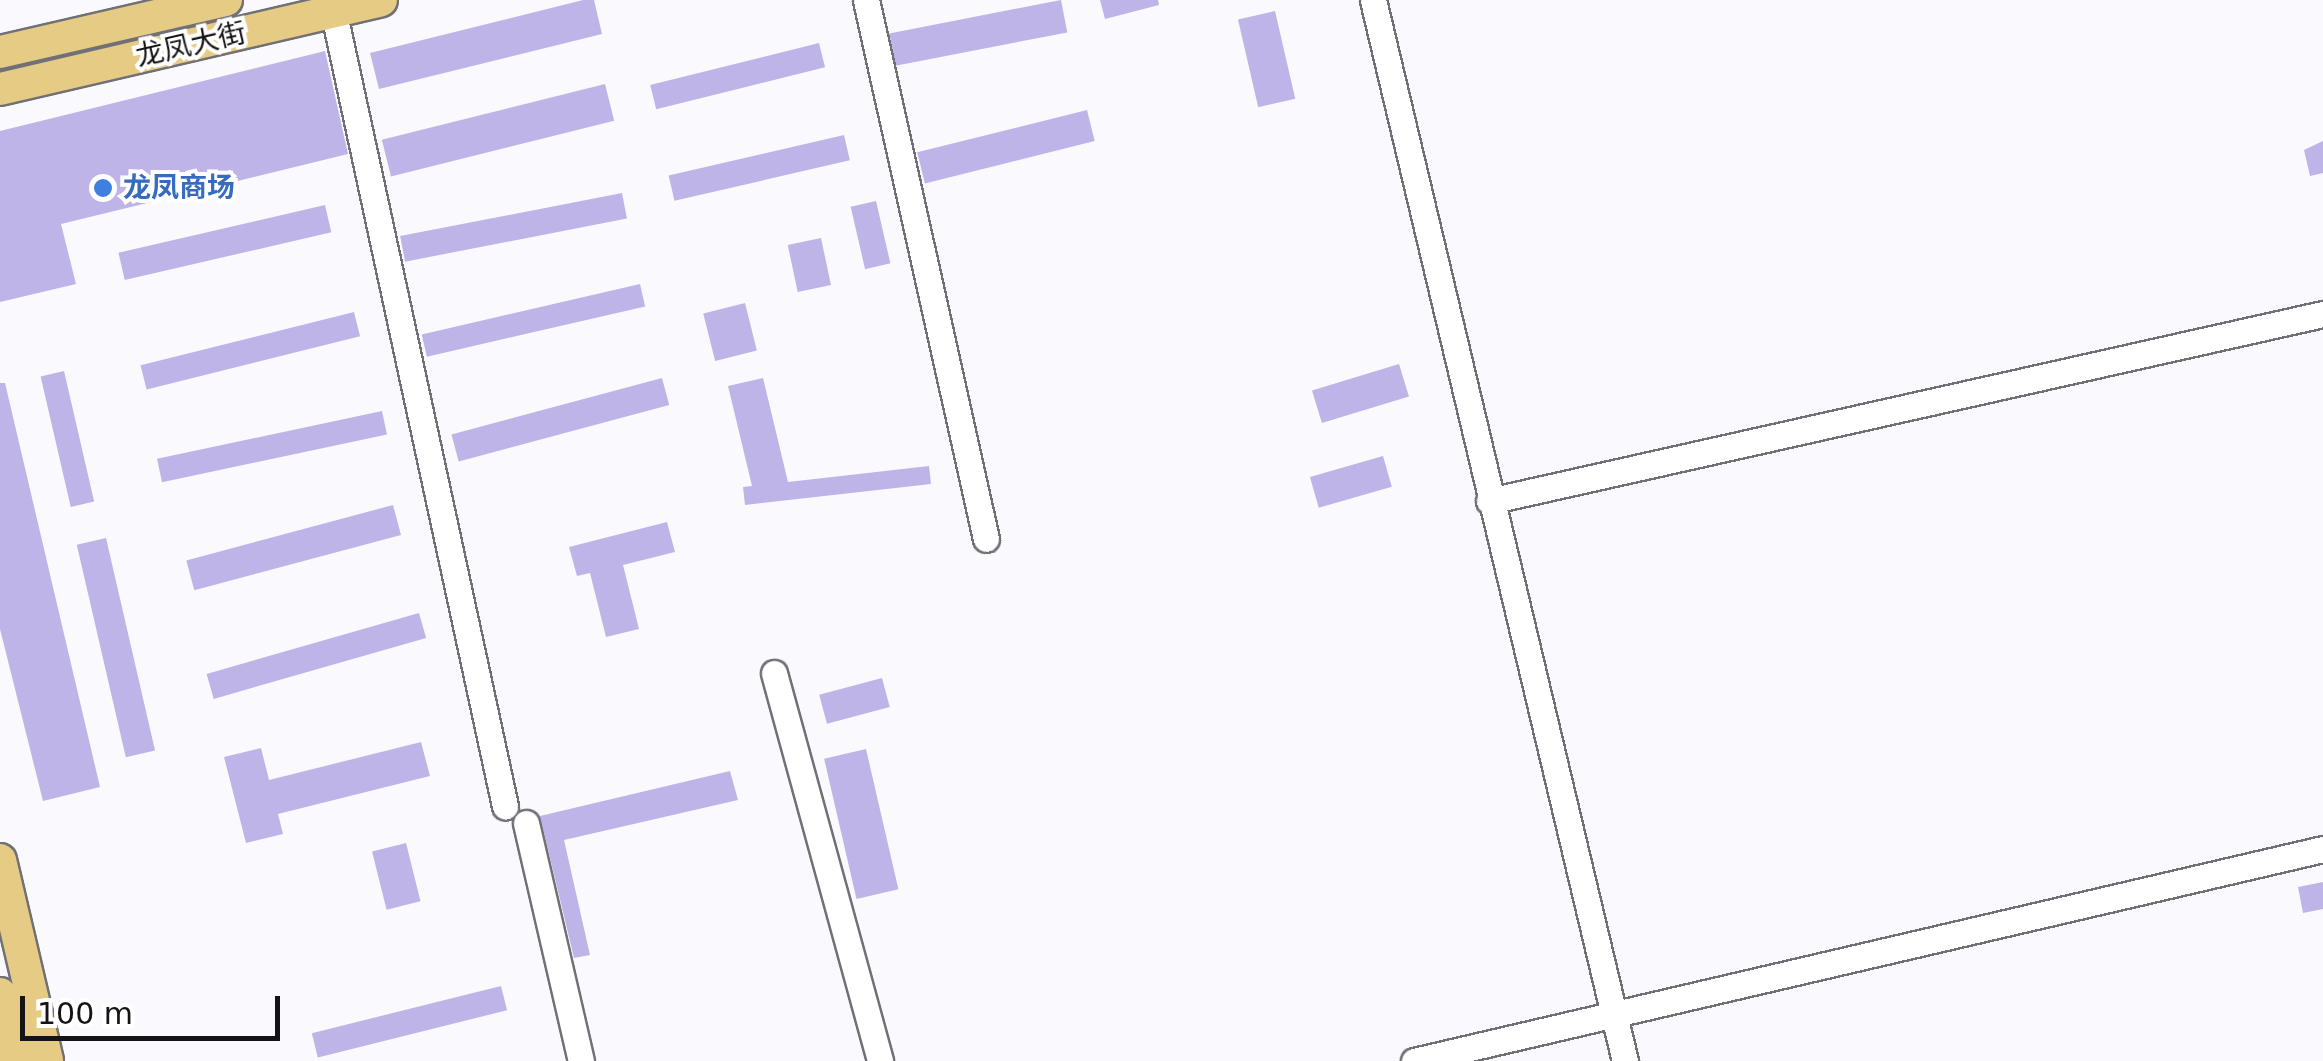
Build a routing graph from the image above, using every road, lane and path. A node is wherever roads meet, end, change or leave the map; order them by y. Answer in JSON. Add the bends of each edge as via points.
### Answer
{"nodes":[{"id":1,"x":226,"y":0,"type":"edge"},
{"id":2,"x":381,"y":0,"type":"edge"},
{"id":3,"x":866,"y":0,"type":"edge"},
{"id":4,"x":1374,"y":0,"type":"edge"},
{"id":5,"x":332,"y":6,"type":"edge"},
{"id":6,"x":0,"y":52,"type":"edge"},
{"id":7,"x":0,"y":89,"type":"edge"},
{"id":8,"x":2323,"y":314,"type":"edge"},
{"id":9,"x":1489,"y":501,"type":"junction"},
{"id":10,"x":986,"y":539,"type":"dead end"},
{"id":11,"x":774,"y":672,"type":"dead end"},
{"id":12,"x":505,"y":806,"type":"dead end"},
{"id":13,"x":526,"y":823,"type":"dead end"},
{"id":14,"x":2323,"y":849,"type":"edge"},
{"id":15,"x":0,"y":860,"type":"edge"},
{"id":16,"x":0,"y":994,"type":"edge"},
{"id":17,"x":1613,"y":1012,"type":"junction"},
{"id":18,"x":16,"y":1061,"type":"edge"},
{"id":19,"x":47,"y":1061,"type":"edge"},
{"id":20,"x":581,"y":1061,"type":"edge"},
{"id":21,"x":880,"y":1061,"type":"edge"},
{"id":22,"x":1414,"y":1061,"type":"edge"},
{"id":23,"x":1624,"y":1061,"type":"edge"}],
"edges":[{"from":1,"to":6,"type":"main road","name":"龙凤大街"},
{"from":2,"to":5,"type":"main road","name":"龙凤大街"},
{"from":3,"to":10,"type":"street"},
{"from":4,"to":9,"type":"street"},
{"from":5,"to":7,"type":"main road","name":"龙凤大街"},
{"from":5,"to":12,"type":"street"},
{"from":8,"to":9,"type":"street"},
{"from":9,"to":17,"type":"street"},
{"from":11,"to":21,"type":"street"},
{"from":13,"to":20,"type":"street"},
{"from":14,"to":17,"type":"street"},
{"from":15,"to":19,"type":"main road"},
{"from":16,"to":18,"type":"main road"},
{"from":17,"to":22,"type":"street"},
{"from":17,"to":23,"type":"street"}]}
